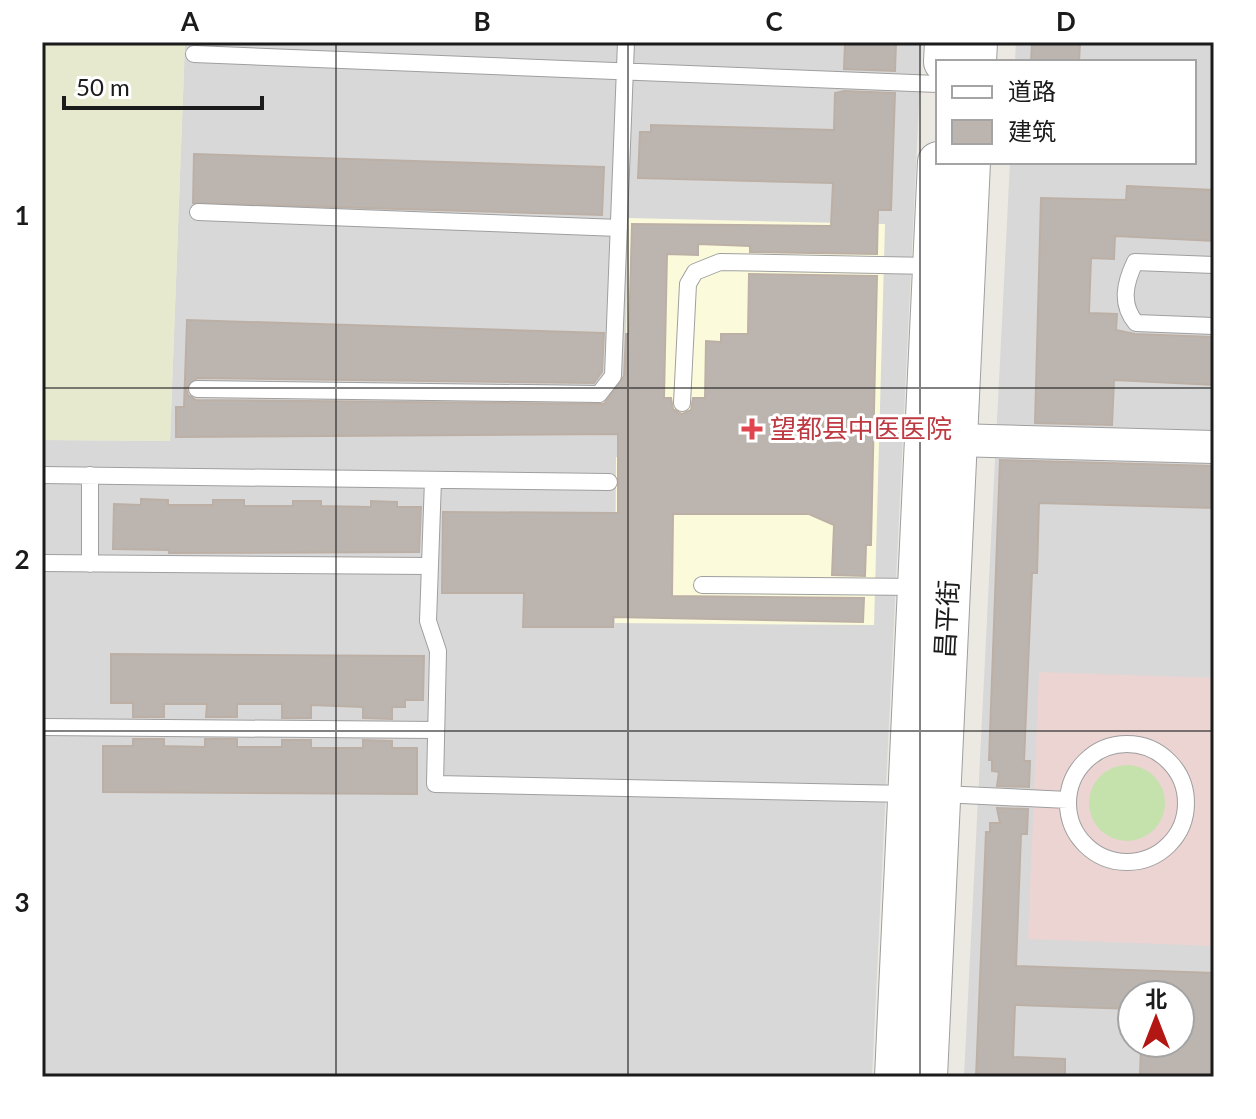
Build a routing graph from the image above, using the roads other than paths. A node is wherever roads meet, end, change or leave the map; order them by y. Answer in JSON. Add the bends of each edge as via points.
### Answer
{"nodes":[{"id":1,"x":626,"y":42,"type":"edge"},
{"id":2,"x":194,"y":54,"type":"dead end"},
{"id":3,"x":625,"y":71,"type":"junction"},
{"id":4,"x":936,"y":84,"type":"edge"},
{"id":5,"x":938,"y":164,"type":"edge"},
{"id":6,"x":970,"y":164,"type":"edge"},
{"id":7,"x":198,"y":212,"type":"dead end"},
{"id":8,"x":619,"y":228,"type":"junction"},
{"id":9,"x":1214,"y":265,"type":"edge"},
{"id":10,"x":932,"y":266,"type":"junction"},
{"id":11,"x":1214,"y":326,"type":"edge"},
{"id":12,"x":197,"y":389,"type":"dead end"},
{"id":13,"x":682,"y":403,"type":"dead end"},
{"id":14,"x":955,"y":440,"type":"junction"},
{"id":15,"x":1214,"y":447,"type":"edge"},
{"id":16,"x":42,"y":475,"type":"edge"},
{"id":17,"x":90,"y":475,"type":"junction"},
{"id":18,"x":433,"y":480,"type":"junction"},
{"id":19,"x":609,"y":482,"type":"dead end"},
{"id":20,"x":42,"y":563,"type":"edge"},
{"id":21,"x":90,"y":564,"type":"junction"},
{"id":22,"x":430,"y":566,"type":"junction"},
{"id":23,"x":702,"y":585,"type":"dead end"},
{"id":24,"x":917,"y":587,"type":"junction"},
{"id":25,"x":42,"y":727,"type":"edge"},
{"id":26,"x":436,"y":730,"type":"junction"},
{"id":27,"x":924,"y":794,"type":"junction"},
{"id":28,"x":1068,"y":800,"type":"junction"},
{"id":29,"x":895,"y":1077,"type":"edge"},
{"id":30,"x":927,"y":1077,"type":"edge"}],
"edges":[{"from":1,"to":3,"type":"lane"},
{"from":2,"to":3,"type":"lane"},
{"from":3,"to":4,"type":"lane"},
{"from":3,"to":8,"type":"lane"},
{"from":5,"to":10,"type":"street","name":"昌平街"},
{"from":6,"to":14,"type":"street","name":"昌平街"},
{"from":7,"to":8,"type":"lane"},
{"from":8,"to":12,"type":"lane","via":[[613,376],[599,394]]},
{"from":9,"to":11,"type":"lane","via":[[1135,262],[1127,278],[1125,304],[1136,323]]},
{"from":10,"to":13,"type":"lane","via":[[704,265],[688,284]]},
{"from":10,"to":24,"type":"street","name":"昌平街"},
{"from":14,"to":15,"type":"street"},
{"from":14,"to":27,"type":"street","name":"昌平街"},
{"from":16,"to":17,"type":"lane"},
{"from":17,"to":18,"type":"lane"},
{"from":17,"to":21,"type":"lane"},
{"from":18,"to":19,"type":"lane"},
{"from":18,"to":22,"type":"lane"},
{"from":20,"to":21,"type":"lane"},
{"from":21,"to":22,"type":"lane"},
{"from":22,"to":26,"type":"lane","via":[[428,621],[438,651]]},
{"from":23,"to":24,"type":"lane"},
{"from":24,"to":27,"type":"street","name":"昌平街"},
{"from":25,"to":26,"type":"lane"},
{"from":26,"to":27,"type":"lane","via":[[435,784]]},
{"from":27,"to":28,"type":"lane"},
{"from":27,"to":29,"type":"street","name":"昌平街"},
{"from":27,"to":30,"type":"street","name":"昌平街"},
{"from":28,"to":28,"type":"lane","via":[[1086,760],[1127,744],[1156,751],[1169,761],[1179,773],[1187,804],[1169,846],[1125,863],[1083,843],[1069,816]]}]}
